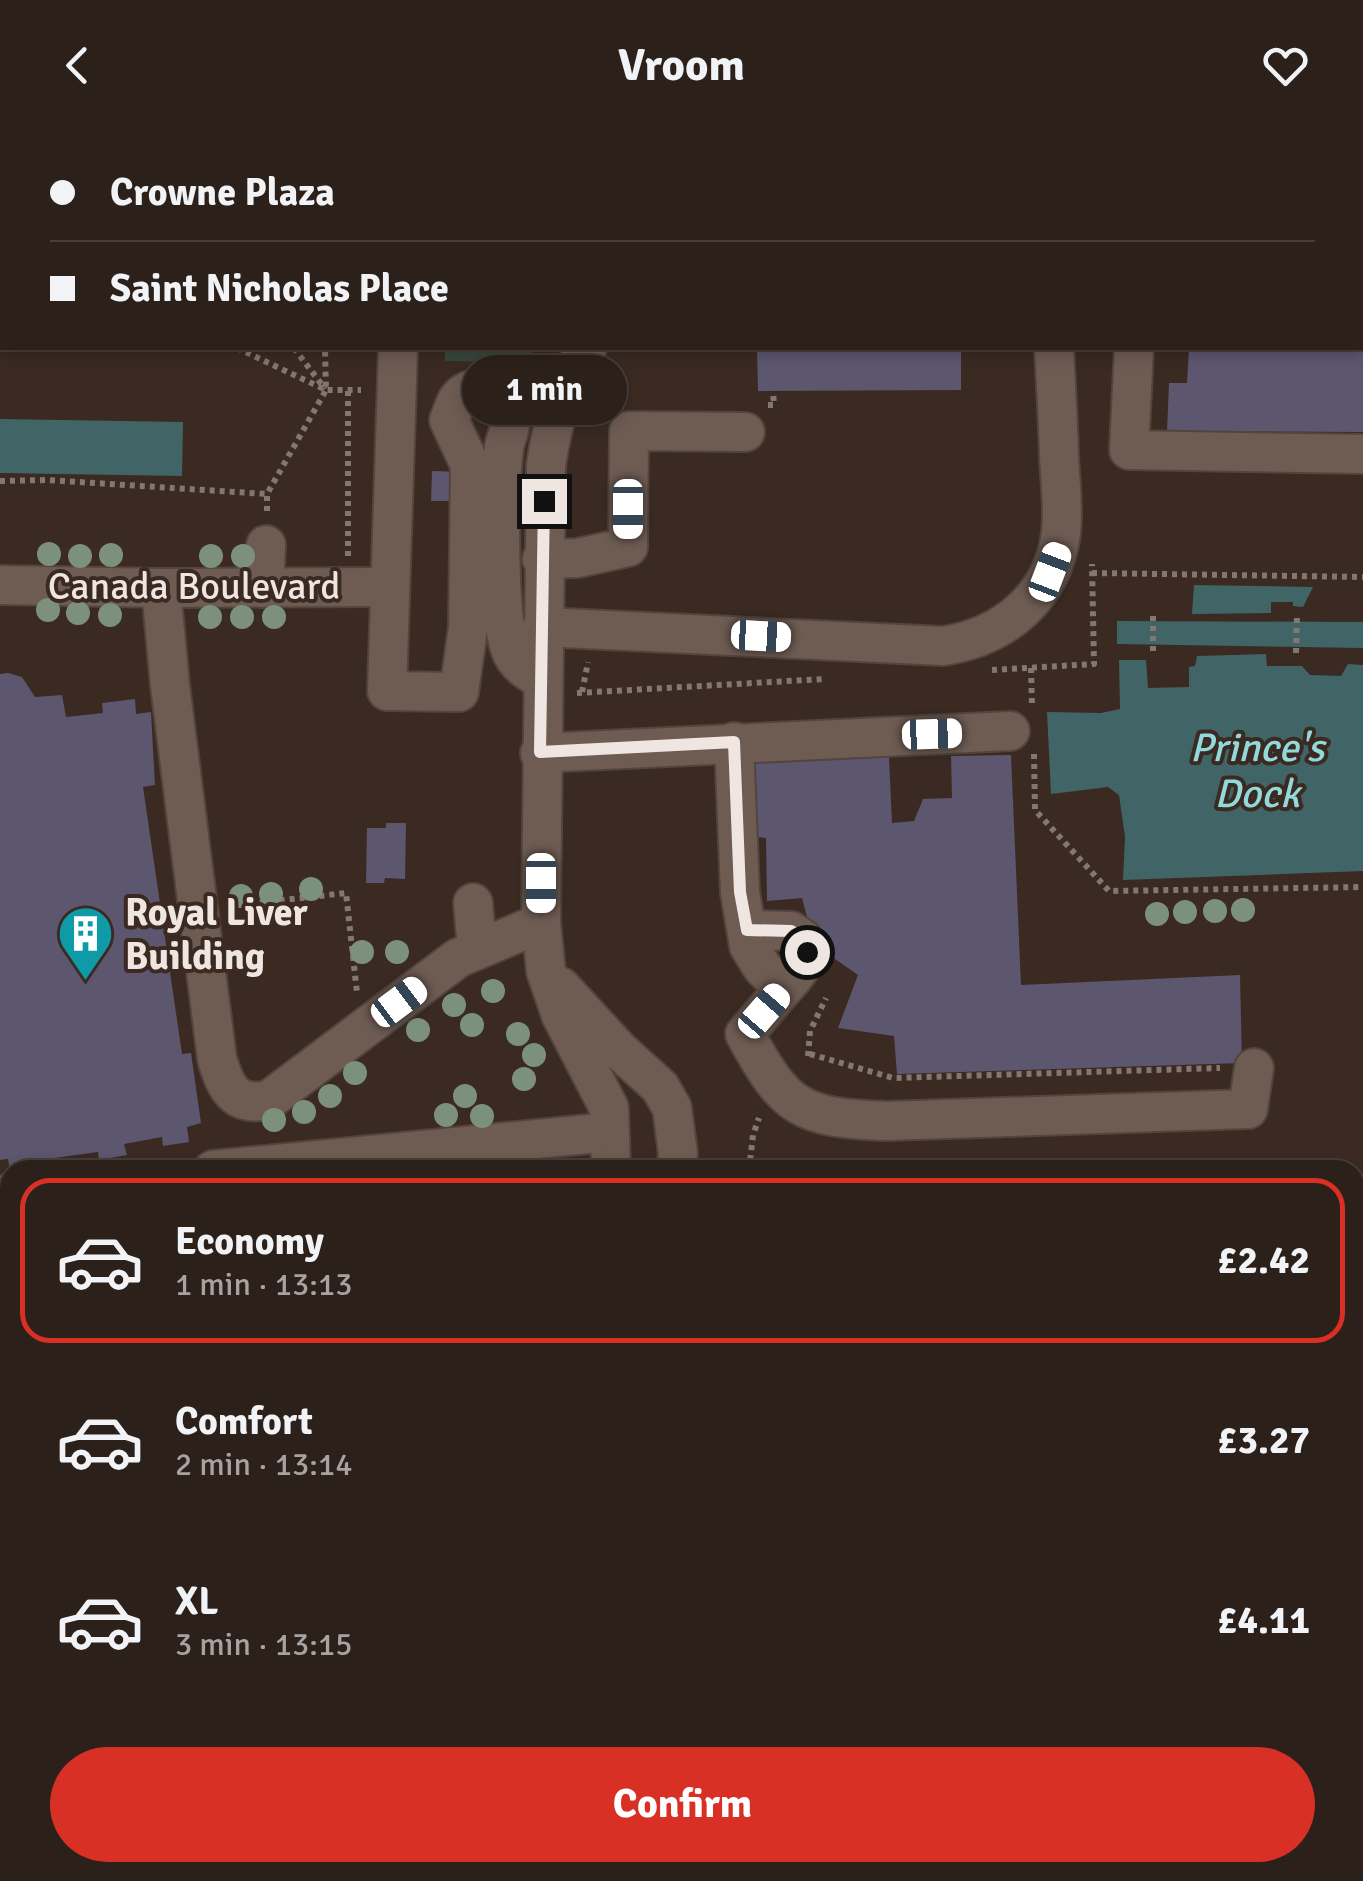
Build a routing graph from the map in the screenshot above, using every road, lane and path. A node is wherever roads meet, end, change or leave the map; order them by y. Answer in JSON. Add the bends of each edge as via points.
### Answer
{"nodes":[{"id":1,"x":241,"y":350,"type":"edge"},
{"id":2,"x":296,"y":350,"type":"edge"},
{"id":3,"x":325,"y":350,"type":"edge"},
{"id":4,"x":1054,"y":350,"type":"edge"},
{"id":5,"x":1134,"y":350,"type":"edge"},
{"id":6,"x":580,"y":352,"type":"edge"},
{"id":7,"x":398,"y":359,"type":"edge"},
{"id":8,"x":326,"y":390,"type":"junction"},
{"id":9,"x":348,"y":390,"type":"dead end"},
{"id":10,"x":745,"y":432,"type":"dead end"},
{"id":11,"x":1363,"y":454,"type":"edge"},
{"id":12,"x":0,"y":481,"type":"edge"},
{"id":13,"x":267,"y":494,"type":"junction"},
{"id":14,"x":266,"y":545,"type":"joint"},
{"id":15,"x":542,"y":559,"type":"junction"},
{"id":16,"x":348,"y":567,"type":"dead end"},
{"id":17,"x":1092,"y":572,"type":"dead end"},
{"id":18,"x":1363,"y":578,"type":"edge"},
{"id":19,"x":0,"y":585,"type":"edge"},
{"id":20,"x":389,"y":587,"type":"junction"},
{"id":21,"x":161,"y":588,"type":"junction"},
{"id":22,"x":264,"y":588,"type":"junction"},
{"id":23,"x":1153,"y":614,"type":"dead end"},
{"id":24,"x":1297,"y":615,"type":"dead end"},
{"id":25,"x":542,"y":627,"type":"junction"},
{"id":26,"x":1153,"y":651,"type":"dead end"},
{"id":27,"x":1296,"y":654,"type":"dead end"},
{"id":28,"x":590,"y":656,"type":"dead end"},
{"id":29,"x":1031,"y":668,"type":"dead end"},
{"id":30,"x":542,"y":679,"type":"junction"},
{"id":31,"x":582,"y":692,"type":"dead end"},
{"id":32,"x":1026,"y":732,"type":"junction"},
{"id":33,"x":734,"y":742,"type":"junction"},
{"id":34,"x":531,"y":743,"type":"junction"},
{"id":35,"x":1363,"y":887,"type":"edge"},
{"id":36,"x":473,"y":903,"type":"dead end"},
{"id":37,"x":198,"y":909,"type":"junction"},
{"id":38,"x":540,"y":923,"type":"junction"},
{"id":39,"x":476,"y":948,"type":"junction"},
{"id":40,"x":546,"y":971,"type":"junction"},
{"id":41,"x":833,"y":981,"type":"dead end"},
{"id":42,"x":358,"y":999,"type":"dead end"},
{"id":43,"x":810,"y":1054,"type":"junction"},
{"id":44,"x":801,"y":1062,"type":"dead end"},
{"id":45,"x":1254,"y":1068,"type":"joint"},
{"id":46,"x":762,"y":1112,"type":"dead end"},
{"id":47,"x":589,"y":1134,"type":"dead end"},
{"id":48,"x":317,"y":1160,"type":"edge"},
{"id":49,"x":611,"y":1160,"type":"edge"},
{"id":50,"x":677,"y":1160,"type":"edge"},
{"id":51,"x":750,"y":1160,"type":"edge"}],
"edges":[{"from":1,"to":8,"type":"path"},
{"from":2,"to":8,"type":"path"},
{"from":3,"to":8,"type":"path"},
{"from":4,"to":25,"type":"street","via":[[1057,553],[1038,593],[992,633],[942,646]]},
{"from":5,"to":11,"type":"street","via":[[1129,450]]},
{"from":6,"to":15,"type":"street","via":[[549,443]]},
{"from":7,"to":20,"type":"street"},
{"from":8,"to":13,"type":"path"},
{"from":9,"to":16,"type":"path"},
{"from":10,"to":15,"type":"street","via":[[629,431],[628,547]]},
{"from":12,"to":13,"type":"path"},
{"from":13,"to":14,"type":"path"},
{"from":14,"to":22,"type":"street"},
{"from":15,"to":25,"type":"street"},
{"from":17,"to":18,"type":"path"},
{"from":19,"to":21,"type":"street","name":"Canada Boulevard"},
{"from":20,"to":22,"type":"street","name":"Canada Boulevard"},
{"from":20,"to":30,"type":"street","via":[[387,691],[458,692],[468,628],[470,465],[449,420],[460,397],[489,392],[504,403],[511,424],[504,446],[505,628],[510,651]]},
{"from":21,"to":22,"type":"street","name":"Canada Boulevard"},
{"from":21,"to":37,"type":"street"},
{"from":23,"to":26,"type":"path"},
{"from":24,"to":27,"type":"path"},
{"from":25,"to":30,"type":"street"},
{"from":28,"to":31,"type":"path"},
{"from":29,"to":32,"type":"path"},
{"from":30,"to":34,"type":"street"},
{"from":32,"to":33,"type":"street"},
{"from":32,"to":35,"type":"path","via":[[1036,810],[1109,890]]},
{"from":33,"to":34,"type":"street"},
{"from":33,"to":45,"type":"street","via":[[720,809],[741,943],[791,931],[803,938],[807,952],[804,966],[745,1034],[778,1090],[799,1107],[852,1120],[1260,1121]]},
{"from":34,"to":38,"type":"street"},
{"from":36,"to":39,"type":"street"},
{"from":37,"to":39,"type":"street","via":[[217,1059],[229,1088],[253,1103],[282,1092]]},
{"from":37,"to":42,"type":"path","via":[[346,893]]},
{"from":38,"to":39,"type":"street"},
{"from":38,"to":40,"type":"street"},
{"from":40,"to":49,"type":"street","via":[[609,1108]]},
{"from":40,"to":50,"type":"street","via":[[660,1088],[672,1108]]},
{"from":41,"to":43,"type":"path","via":[[810,1031]]},
{"from":43,"to":44,"type":"path"},
{"from":43,"to":45,"type":"path","via":[[893,1078]]},
{"from":46,"to":51,"type":"path"},
{"from":47,"to":48,"type":"street"}]}
